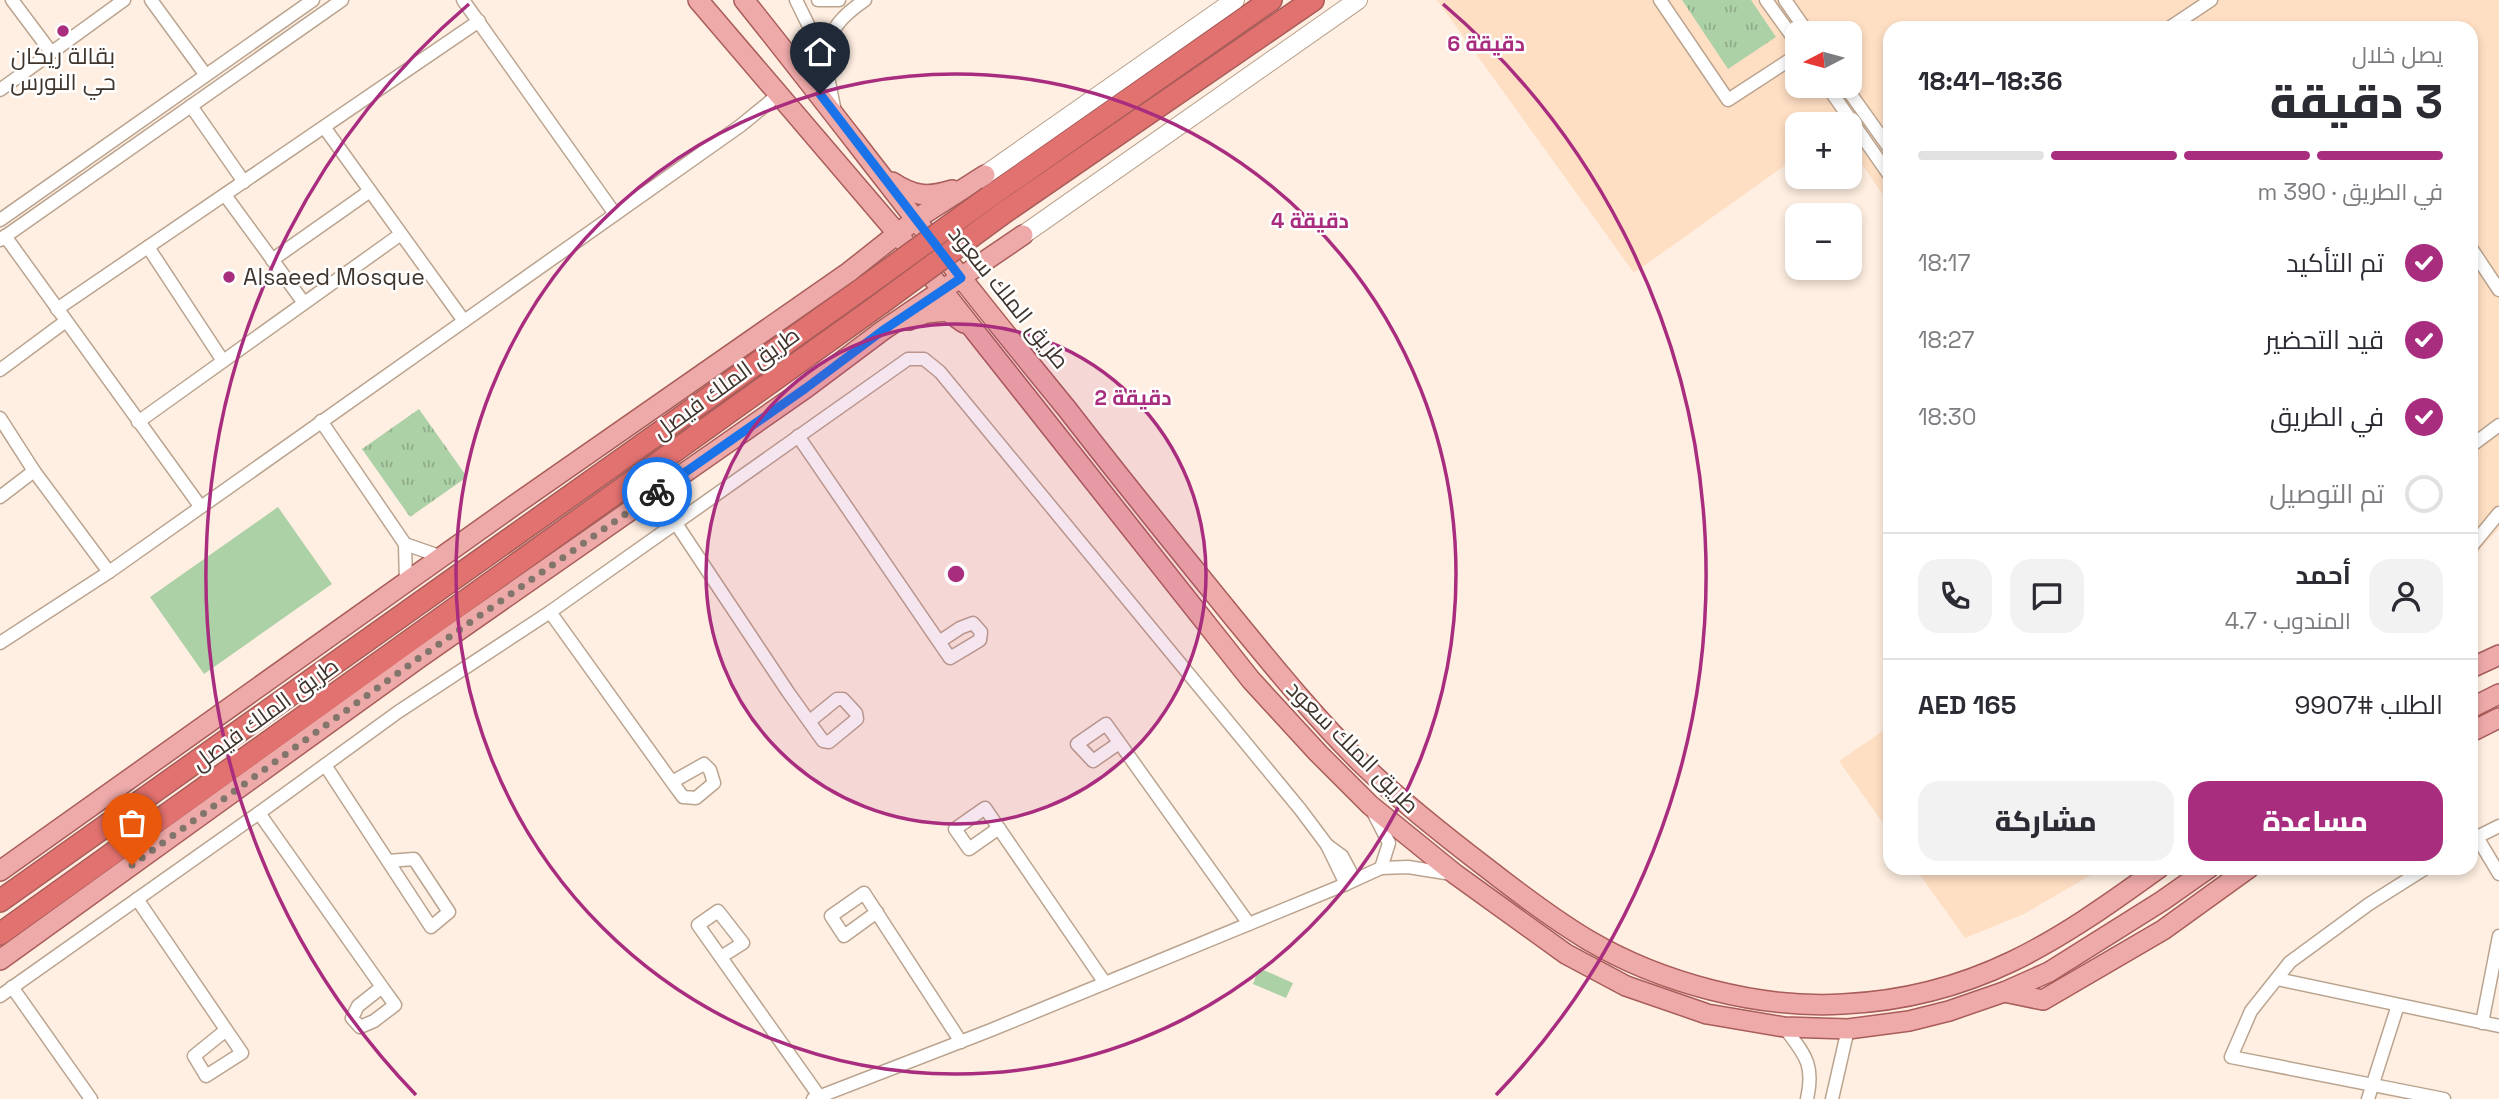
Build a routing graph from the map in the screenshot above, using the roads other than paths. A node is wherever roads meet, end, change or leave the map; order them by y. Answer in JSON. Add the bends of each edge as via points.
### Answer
{"nodes":[{"id":1,"x":12,"y":0,"type":"edge"},
{"id":2,"x":124,"y":0,"type":"edge"},
{"id":3,"x":151,"y":0,"type":"edge"},
{"id":4,"x":313,"y":0,"type":"edge"},
{"id":5,"x":342,"y":0,"type":"edge"},
{"id":6,"x":463,"y":0,"type":"edge"},
{"id":7,"x":698,"y":0,"type":"edge"},
{"id":8,"x":744,"y":0,"type":"edge"},
{"id":9,"x":796,"y":0,"type":"edge"},
{"id":10,"x":818,"y":0,"type":"edge"},
{"id":11,"x":839,"y":0,"type":"edge"},
{"id":12,"x":865,"y":0,"type":"edge"},
{"id":13,"x":1235,"y":0,"type":"edge"},
{"id":14,"x":1271,"y":0,"type":"edge"},
{"id":15,"x":1313,"y":0,"type":"edge"},
{"id":16,"x":1358,"y":0,"type":"edge"},
{"id":17,"x":1660,"y":0,"type":"edge"},
{"id":18,"x":1766,"y":0,"type":"edge"},
{"id":19,"x":1785,"y":0,"type":"edge"},
{"id":20,"x":2211,"y":0,"type":"edge"},
{"id":21,"x":293,"y":5,"type":"edge"},
{"id":22,"x":479,"y":21,"type":"junction"},
{"id":23,"x":1800,"y":21,"type":"edge"},
{"id":24,"x":2180,"y":21,"type":"edge"},
{"id":25,"x":1785,"y":26,"type":"edge"},
{"id":26,"x":51,"y":51,"type":"junction"},
{"id":27,"x":824,"y":57,"type":"junction"},
{"id":28,"x":1785,"y":63,"type":"edge"},
{"id":29,"x":205,"y":74,"type":"junction"},
{"id":30,"x":0,"y":90,"type":"edge"},
{"id":31,"x":778,"y":95,"type":"junction"},
{"id":32,"x":1835,"y":98,"type":"edge"},
{"id":33,"x":1854,"y":98,"type":"edge"},
{"id":34,"x":191,"y":106,"type":"junction"},
{"id":35,"x":835,"y":113,"type":"junction"},
{"id":36,"x":324,"y":127,"type":"junction"},
{"id":37,"x":1883,"y":139,"type":"edge"},
{"id":38,"x":1883,"y":166,"type":"edge"},
{"id":39,"x":880,"y":174,"type":"junction"},
{"id":40,"x":985,"y":175,"type":"junction"},
{"id":41,"x":244,"y":182,"type":"junction"},
{"id":42,"x":859,"y":188,"type":"junction"},
{"id":43,"x":370,"y":191,"type":"junction"},
{"id":44,"x":225,"y":195,"type":"junction"},
{"id":45,"x":615,"y":214,"type":"junction"},
{"id":46,"x":916,"y":219,"type":"junction"},
{"id":47,"x":0,"y":220,"type":"edge"},
{"id":48,"x":897,"y":233,"type":"junction"},
{"id":49,"x":401,"y":234,"type":"junction"},
{"id":50,"x":1023,"y":235,"type":"junction"},
{"id":51,"x":3,"y":238,"type":"edge"},
{"id":52,"x":148,"y":247,"type":"junction"},
{"id":53,"x":866,"y":257,"type":"junction"},
{"id":54,"x":2478,"y":258,"type":"edge"},
{"id":55,"x":272,"y":260,"type":"junction"},
{"id":56,"x":849,"y":272,"type":"junction"},
{"id":57,"x":961,"y":278,"type":"junction"},
{"id":58,"x":944,"y":290,"type":"junction"},
{"id":59,"x":2499,"y":290,"type":"edge"},
{"id":60,"x":304,"y":303,"type":"junction"},
{"id":61,"x":57,"y":309,"type":"junction"},
{"id":62,"x":66,"y":321,"type":"junction"},
{"id":63,"x":464,"y":321,"type":"junction"},
{"id":64,"x":882,"y":331,"type":"junction"},
{"id":65,"x":1013,"y":341,"type":"junction"},
{"id":66,"x":993,"y":352,"type":"junction"},
{"id":67,"x":223,"y":361,"type":"junction"},
{"id":68,"x":0,"y":370,"type":"edge"},
{"id":69,"x":0,"y":418,"type":"edge"},
{"id":70,"x":321,"y":421,"type":"junction"},
{"id":71,"x":138,"y":422,"type":"junction"},
{"id":72,"x":2499,"y":425,"type":"edge"},
{"id":73,"x":798,"y":436,"type":"junction"},
{"id":74,"x":2478,"y":441,"type":"edge"},
{"id":75,"x":34,"y":471,"type":"junction"},
{"id":76,"x":0,"y":497,"type":"edge"},
{"id":77,"x":200,"y":506,"type":"junction"},
{"id":78,"x":2499,"y":513,"type":"edge"},
{"id":79,"x":675,"y":522,"type":"junction"},
{"id":80,"x":2478,"y":538,"type":"edge"},
{"id":81,"x":405,"y":544,"type":"junction"},
{"id":82,"x":443,"y":557,"type":"junction"},
{"id":83,"x":109,"y":572,"type":"junction"},
{"id":84,"x":406,"y":583,"type":"junction"},
{"id":85,"x":550,"y":612,"type":"junction"},
{"id":86,"x":939,"y":642,"type":"dead end"},
{"id":87,"x":0,"y":643,"type":"edge"},
{"id":88,"x":2499,"y":694,"type":"edge"},
{"id":89,"x":2478,"y":704,"type":"edge"},
{"id":90,"x":2499,"y":718,"type":"edge"},
{"id":91,"x":810,"y":721,"type":"dead end"},
{"id":92,"x":2478,"y":728,"type":"edge"},
{"id":93,"x":312,"y":734,"type":"junction"},
{"id":94,"x":1119,"y":743,"type":"dead end"},
{"id":95,"x":325,"y":765,"type":"junction"},
{"id":96,"x":672,"y":782,"type":"dead end"},
{"id":97,"x":137,"y":804,"type":"junction"},
{"id":98,"x":1370,"y":805,"type":"junction"},
{"id":99,"x":259,"y":813,"type":"junction"},
{"id":100,"x":162,"y":820,"type":"junction"},
{"id":101,"x":70,"y":821,"type":"junction"},
{"id":102,"x":2499,"y":826,"type":"edge"},
{"id":103,"x":999,"y":828,"type":"dead end"},
{"id":104,"x":2478,"y":837,"type":"edge"},
{"id":105,"x":126,"y":845,"type":"junction"},
{"id":106,"x":2478,"y":845,"type":"edge"},
{"id":107,"x":388,"y":861,"type":"junction"},
{"id":108,"x":1381,"y":868,"type":"junction"},
{"id":109,"x":0,"y":871,"type":"edge"},
{"id":110,"x":1455,"y":874,"type":"junction"},
{"id":111,"x":2499,"y":874,"type":"edge"},
{"id":112,"x":2149,"y":875,"type":"edge"},
{"id":113,"x":2198,"y":875,"type":"edge"},
{"id":114,"x":2239,"y":875,"type":"edge"},
{"id":115,"x":2415,"y":875,"type":"edge"},
{"id":116,"x":1350,"y":882,"type":"junction"},
{"id":117,"x":86,"y":897,"type":"junction"},
{"id":118,"x":137,"y":899,"type":"junction"},
{"id":119,"x":0,"y":901,"type":"edge"},
{"id":120,"x":877,"y":912,"type":"dead end"},
{"id":121,"x":1249,"y":924,"type":"junction"},
{"id":122,"x":0,"y":934,"type":"edge"},
{"id":123,"x":2499,"y":936,"type":"edge"},
{"id":124,"x":721,"y":957,"type":"dead end"},
{"id":125,"x":0,"y":960,"type":"edge"},
{"id":126,"x":2277,"y":979,"type":"junction"},
{"id":127,"x":1105,"y":983,"type":"junction"},
{"id":128,"x":12,"y":987,"type":"junction"},
{"id":129,"x":382,"y":987,"type":"dead end"},
{"id":130,"x":2004,"y":992,"type":"junction"},
{"id":131,"x":0,"y":996,"type":"edge"},
{"id":132,"x":2398,"y":1005,"type":"junction"},
{"id":133,"x":2482,"y":1023,"type":"junction"},
{"id":134,"x":2499,"y":1026,"type":"edge"},
{"id":135,"x":1784,"y":1027,"type":"junction"},
{"id":136,"x":1848,"y":1029,"type":"junction"},
{"id":137,"x":226,"y":1030,"type":"dead end"},
{"id":138,"x":961,"y":1042,"type":"junction"},
{"id":139,"x":2372,"y":1084,"type":"junction"},
{"id":140,"x":86,"y":1097,"type":"edge"},
{"id":141,"x":816,"y":1098,"type":"edge"},
{"id":142,"x":1807,"y":1099,"type":"edge"},
{"id":143,"x":1832,"y":1099,"type":"edge"},
{"id":144,"x":2368,"y":1099,"type":"edge"},
{"id":145,"x":2444,"y":1099,"type":"edge"}],
"edges":[{"from":1,"to":26,"type":"street"},
{"from":2,"to":26,"type":"street"},
{"from":3,"to":29,"type":"street"},
{"from":4,"to":21,"type":"street"},
{"from":5,"to":34,"type":"street"},
{"from":6,"to":22,"type":"street"},
{"from":7,"to":31,"type":"main road","name":"طريق الملك سعود"},
{"from":8,"to":35,"type":"main road","name":"طريق الملك سعود"},
{"from":9,"to":27,"type":"street"},
{"from":10,"to":11,"type":"street"},
{"from":12,"to":27,"type":"street","via":[[834,26]]},
{"from":13,"to":40,"type":"main road"},
{"from":14,"to":97,"type":"highway","name":"طريق الملك فيصل","bridge":true},
{"from":15,"to":100,"type":"highway","name":"طريق الملك فيصل","bridge":true,"via":[[1002,215]]},
{"from":16,"to":50,"type":"main road"},
{"from":17,"to":28,"type":"street","via":[[1728,100]]},
{"from":18,"to":25,"type":"street"},
{"from":19,"to":23,"type":"street"},
{"from":20,"to":24,"type":"street"},
{"from":21,"to":29,"type":"street"},
{"from":22,"to":36,"type":"street"},
{"from":22,"to":45,"type":"street"},
{"from":26,"to":30,"type":"street"},
{"from":27,"to":35,"type":"street"},
{"from":29,"to":47,"type":"street"},
{"from":31,"to":42,"type":"main road","name":"طريق الملك سعود"},
{"from":31,"to":45,"type":"street"},
{"from":32,"to":38,"type":"street"},
{"from":33,"to":37,"type":"street"},
{"from":34,"to":41,"type":"street"},
{"from":34,"to":51,"type":"street"},
{"from":35,"to":39,"type":"main road","name":"طريق الملك سعود"},
{"from":36,"to":41,"type":"street"},
{"from":36,"to":43,"type":"street"},
{"from":39,"to":40,"type":"main road","via":[[908,193],[933,195]]},
{"from":39,"to":46,"type":"main road","name":"طريق الملك سعود"},
{"from":40,"to":46,"type":"main road"},
{"from":40,"to":50,"type":"main road","via":[[962,201],[959,210],[966,224],[988,243]]},
{"from":41,"to":44,"type":"street"},
{"from":42,"to":48,"type":"main road","name":"طريق الملك سعود"},
{"from":42,"to":53,"type":"main road","via":[[874,220]]},
{"from":43,"to":49,"type":"street"},
{"from":43,"to":55,"type":"street"},
{"from":44,"to":52,"type":"street"},
{"from":44,"to":55,"type":"street"},
{"from":45,"to":63,"type":"street"},
{"from":46,"to":48,"type":"main road"},
{"from":46,"to":57,"type":"main road","name":"طريق الملك سعود"},
{"from":48,"to":53,"type":"main road"},
{"from":48,"to":58,"type":"main road","name":"طريق الملك سعود"},
{"from":49,"to":60,"type":"street"},
{"from":49,"to":63,"type":"street"},
{"from":50,"to":57,"type":"main road"},
{"from":50,"to":65,"type":"main road","via":[[984,271],[987,293]]},
{"from":51,"to":61,"type":"street"},
{"from":52,"to":61,"type":"street"},
{"from":52,"to":67,"type":"street"},
{"from":53,"to":56,"type":"main road"},
{"from":54,"to":59,"type":"street"},
{"from":55,"to":60,"type":"street"},
{"from":56,"to":64,"type":"main road","via":[[875,260],[889,264],[909,288],[908,304]]},
{"from":56,"to":82,"type":"main road"},
{"from":57,"to":58,"type":"main road"},
{"from":57,"to":65,"type":"main road","name":"طريق الملك سعود"},
{"from":58,"to":64,"type":"main road"},
{"from":58,"to":66,"type":"main road","name":"طريق الملك سعود"},
{"from":60,"to":67,"type":"street"},
{"from":61,"to":62,"type":"street"},
{"from":62,"to":68,"type":"street"},
{"from":62,"to":71,"type":"street"},
{"from":63,"to":70,"type":"street"},
{"from":64,"to":66,"type":"main road","via":[[926,313],[947,311]]},
{"from":64,"to":93,"type":"main road"},
{"from":65,"to":112,"type":"main road","name":"طريق الملك سعود","via":[[1276,670],[1363,765],[1454,844],[1535,905],[1591,942],[1643,967],[1690,985],[1790,1003],[1841,1005],[1912,996],[1959,984],[2015,961],[2091,918]]},
{"from":66,"to":98,"type":"main road","name":"طريق الملك سعود","via":[[1251,680]]},
{"from":67,"to":71,"type":"street"},
{"from":69,"to":75,"type":"street"},
{"from":70,"to":77,"type":"street"},
{"from":70,"to":81,"type":"street"},
{"from":71,"to":77,"type":"street"},
{"from":72,"to":74,"type":"street"},
{"from":73,"to":79,"type":"street"},
{"from":73,"to":86,"type":"street"},
{"from":73,"to":116,"type":"street","via":[[908,359],[924,359],[940,372],[1292,799]]},
{"from":75,"to":76,"type":"street"},
{"from":75,"to":83,"type":"street"},
{"from":77,"to":83,"type":"street"},
{"from":78,"to":80,"type":"street"},
{"from":79,"to":85,"type":"street"},
{"from":79,"to":91,"type":"street"},
{"from":81,"to":82,"type":"street"},
{"from":81,"to":84,"type":"street"},
{"from":82,"to":84,"type":"main road"},
{"from":83,"to":87,"type":"street"},
{"from":84,"to":101,"type":"main road"},
{"from":85,"to":95,"type":"street"},
{"from":85,"to":96,"type":"street"},
{"from":88,"to":89,"type":"main road"},
{"from":90,"to":92,"type":"main road"},
{"from":93,"to":100,"type":"main road"},
{"from":93,"to":117,"type":"main road"},
{"from":94,"to":121,"type":"street"},
{"from":95,"to":99,"type":"street"},
{"from":95,"to":107,"type":"street"},
{"from":97,"to":101,"type":"main road"},
{"from":97,"to":119,"type":"highway","name":"طريق الملك فيصل"},
{"from":98,"to":108,"type":"street","via":[[1389,843]]},
{"from":98,"to":110,"type":"main road","name":"طريق الملك سعود"},
{"from":99,"to":118,"type":"street"},
{"from":99,"to":129,"type":"street"},
{"from":100,"to":105,"type":"highway","name":"طريق الملك فيصل"},
{"from":101,"to":109,"type":"main road"},
{"from":102,"to":104,"type":"street"},
{"from":103,"to":127,"type":"street"},
{"from":105,"to":117,"type":"main road"},
{"from":105,"to":122,"type":"highway","name":"طريق الملك فيصل"},
{"from":106,"to":111,"type":"street"},
{"from":107,"to":107,"type":"street","via":[[431,927],[449,912],[414,859]]},
{"from":108,"to":110,"type":"street"},
{"from":108,"to":116,"type":"street"},
{"from":110,"to":135,"type":"main road","name":"طريق الملك سعود","via":[[1566,954],[1626,986],[1707,1014]]},
{"from":113,"to":130,"type":"main road","name":"طريق الملك سعود","via":[[2049,972]]},
{"from":114,"to":130,"type":"main road","via":[[2163,930],[2043,1000]]},
{"from":115,"to":126,"type":"street","via":[[2290,962]]},
{"from":116,"to":121,"type":"street"},
{"from":117,"to":125,"type":"main road"},
{"from":118,"to":128,"type":"street"},
{"from":118,"to":137,"type":"street"},
{"from":120,"to":138,"type":"street"},
{"from":121,"to":127,"type":"street"},
{"from":123,"to":133,"type":"street"},
{"from":124,"to":141,"type":"street"},
{"from":126,"to":132,"type":"street"},
{"from":126,"to":139,"type":"street","via":[[2250,1011],[2231,1057]]},
{"from":127,"to":138,"type":"street"},
{"from":128,"to":131,"type":"street"},
{"from":128,"to":140,"type":"street"},
{"from":130,"to":136,"type":"main road","name":"طريق الملك سعود","via":[[1909,1021]]},
{"from":132,"to":133,"type":"street"},
{"from":132,"to":139,"type":"street"},
{"from":133,"to":134,"type":"street"},
{"from":135,"to":136,"type":"main road","name":"طريق الملك سعود"},
{"from":135,"to":142,"type":"street","via":[[1808,1059]]},
{"from":136,"to":143,"type":"street"},
{"from":138,"to":141,"type":"street"},
{"from":139,"to":144,"type":"street"},
{"from":139,"to":145,"type":"street"}]}
